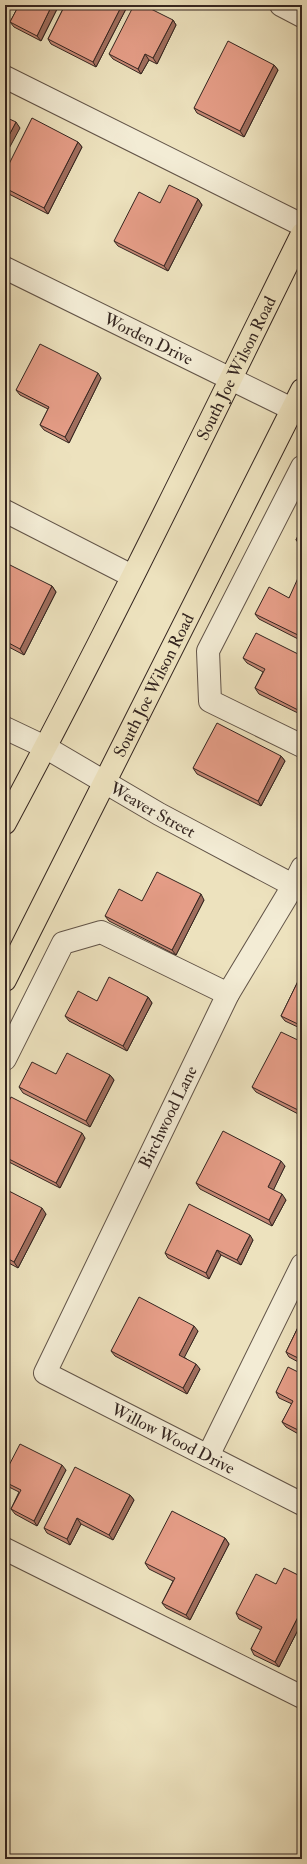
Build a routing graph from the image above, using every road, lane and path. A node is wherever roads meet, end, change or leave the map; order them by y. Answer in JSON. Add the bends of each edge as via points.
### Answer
{"nodes":[{"id":1,"x":281,"y":5,"type":"edge"},
{"id":2,"x":302,"y":16,"type":"edge"},
{"id":3,"x":5,"y":77,"type":"edge"},
{"id":4,"x":302,"y":225,"type":"edge"},
{"id":5,"x":302,"y":234,"type":"edge"},
{"id":6,"x":5,"y":268,"type":"edge"},
{"id":7,"x":231,"y":379,"type":"junction"},
{"id":8,"x":302,"y":390,"type":"edge"},
{"id":9,"x":292,"y":409,"type":"junction"},
{"id":10,"x":302,"y":467,"type":"edge"},
{"id":11,"x":5,"y":511,"type":"edge"},
{"id":12,"x":132,"y":576,"type":"junction"},
{"id":13,"x":5,"y":728,"type":"edge"},
{"id":14,"x":302,"y":746,"type":"edge"},
{"id":15,"x":45,"y":747,"type":"junction"},
{"id":16,"x":105,"y":781,"type":"junction"},
{"id":17,"x":5,"y":823,"type":"edge"},
{"id":18,"x":299,"y":881,"type":"edge"},
{"id":19,"x":5,"y":980,"type":"edge"},
{"id":20,"x":228,"y":994,"type":"junction"},
{"id":21,"x":5,"y":1059,"type":"edge"},
{"id":22,"x":302,"y":1265,"type":"edge"},
{"id":23,"x":45,"y":1373,"type":"joint"},
{"id":24,"x":208,"y":1456,"type":"junction"},
{"id":25,"x":302,"y":1504,"type":"edge"},
{"id":26,"x":5,"y":1548,"type":"edge"},
{"id":27,"x":302,"y":1697,"type":"edge"}],
"edges":[{"from":1,"to":2,"type":"street"},
{"from":3,"to":4,"type":"street"},
{"from":5,"to":7,"type":"main road","name":"South Joe Wilson Road"},
{"from":6,"to":7,"type":"street","name":"Worden Drive"},
{"from":7,"to":9,"type":"street","name":"Worden Drive"},
{"from":7,"to":12,"type":"main road","name":"South Joe Wilson Road"},
{"from":8,"to":9,"type":"main road","name":"South Joe Wilson Road"},
{"from":9,"to":16,"type":"main road","name":"South Joe Wilson Road"},
{"from":10,"to":14,"type":"street","via":[[208,651],[210,701]]},
{"from":11,"to":12,"type":"street"},
{"from":12,"to":15,"type":"main road","name":"South Joe Wilson Road"},
{"from":13,"to":15,"type":"street","name":"Weaver Street"},
{"from":15,"to":16,"type":"street","name":"Weaver Street"},
{"from":15,"to":17,"type":"main road","name":"South Joe Wilson Road"},
{"from":16,"to":18,"type":"street","name":"Weaver Street","via":[[159,814]]},
{"from":16,"to":19,"type":"main road","name":"South Joe Wilson Road"},
{"from":18,"to":20,"type":"street","name":"Birchwood Lane"},
{"from":20,"to":21,"type":"street","via":[[101,932],[63,943]]},
{"from":20,"to":23,"type":"street","name":"Birchwood Lane"},
{"from":22,"to":24,"type":"street"},
{"from":23,"to":24,"type":"street","name":"Willow Wood Drive"},
{"from":24,"to":25,"type":"street","name":"Willow Wood Drive"},
{"from":26,"to":27,"type":"street"}]}
